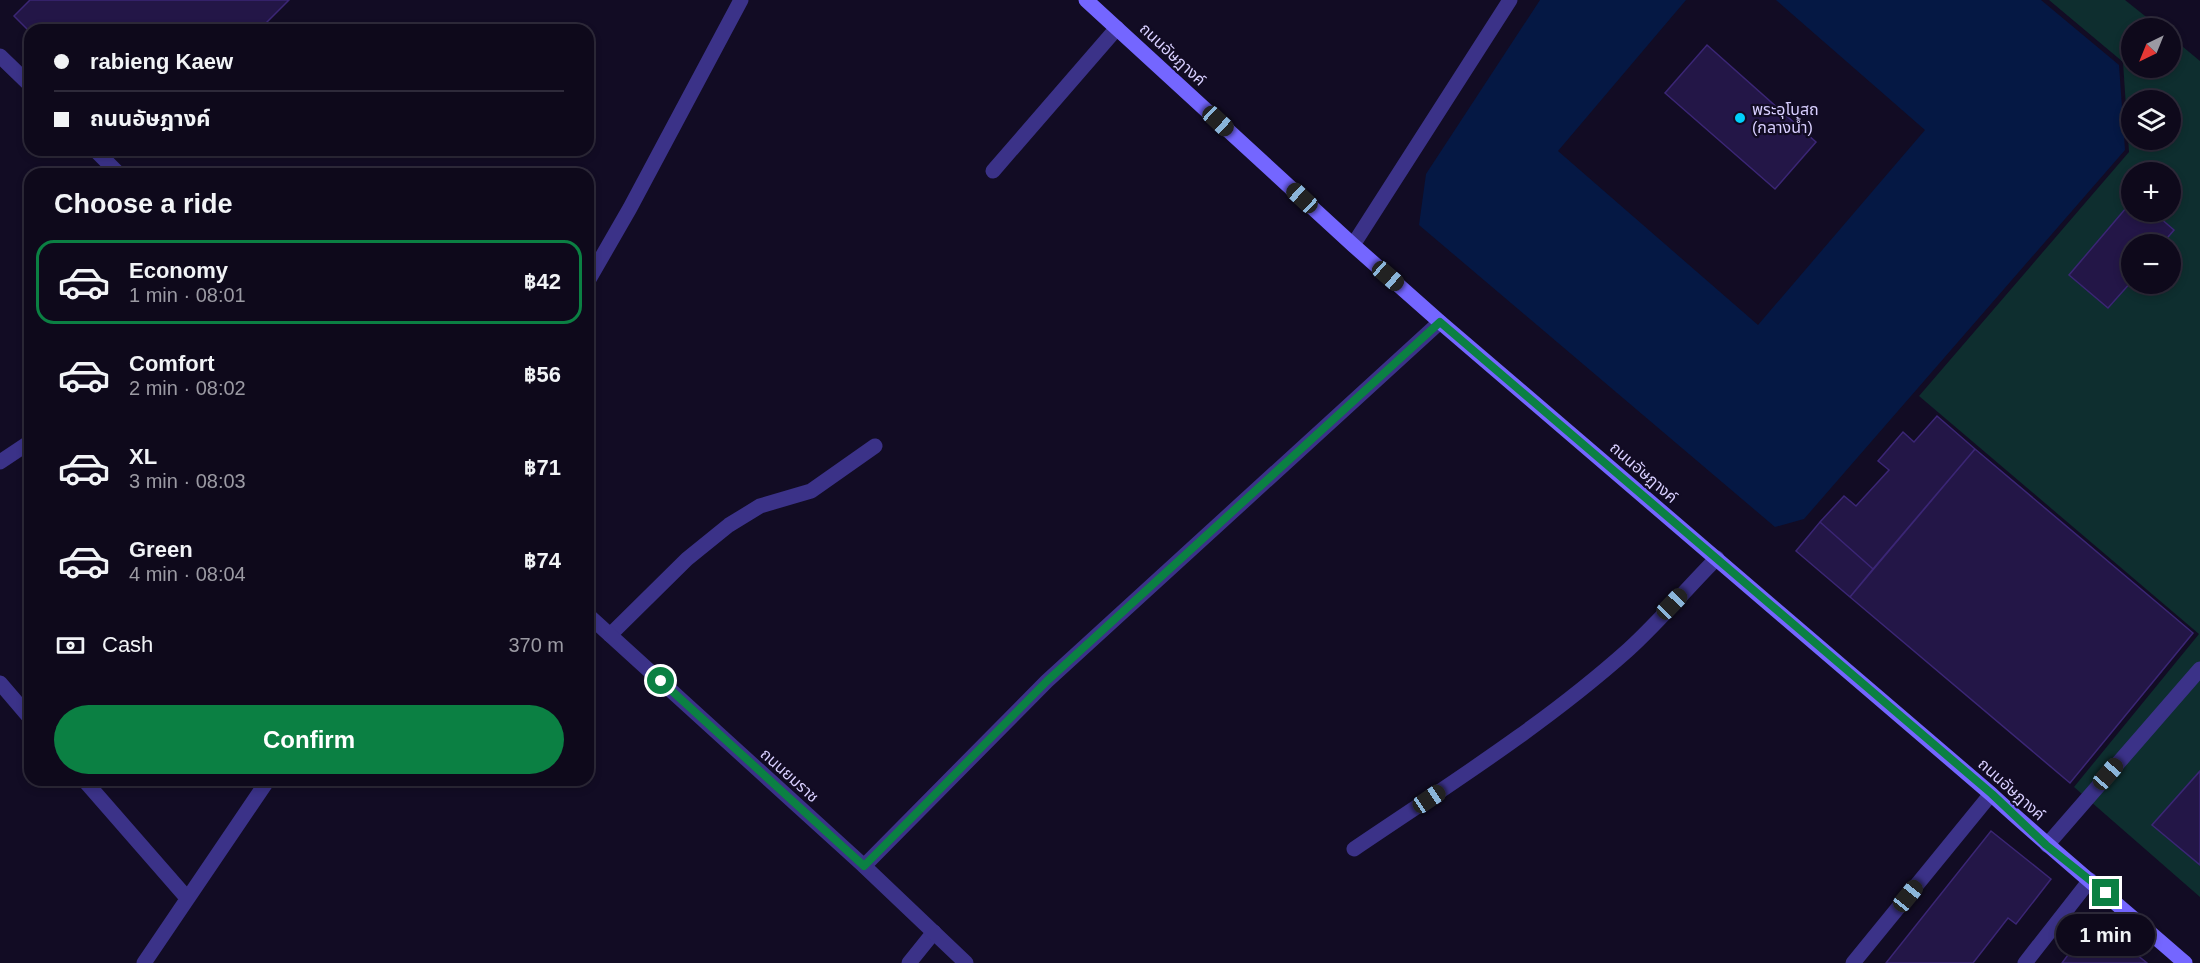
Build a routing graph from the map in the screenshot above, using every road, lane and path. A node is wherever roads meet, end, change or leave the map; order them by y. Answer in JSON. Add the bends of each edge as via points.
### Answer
{"nodes":[{"id":1,"x":741,"y":0,"type":"edge"},
{"id":2,"x":1086,"y":0,"type":"edge"},
{"id":3,"x":1510,"y":0,"type":"edge"},
{"id":4,"x":1117,"y":28,"type":"junction"},
{"id":5,"x":0,"y":56,"type":"edge"},
{"id":6,"x":24,"y":79,"type":"edge"},
{"id":7,"x":101,"y":156,"type":"edge"},
{"id":8,"x":114,"y":168,"type":"edge"},
{"id":9,"x":993,"y":171,"type":"dead end"},
{"id":10,"x":1353,"y":245,"type":"junction"},
{"id":11,"x":594,"y":271,"type":"edge"},
{"id":12,"x":1440,"y":322,"type":"junction"},
{"id":13,"x":24,"y":446,"type":"edge"},
{"id":14,"x":875,"y":446,"type":"dead end"},
{"id":15,"x":0,"y":462,"type":"edge"},
{"id":16,"x":1717,"y":558,"type":"junction"},
{"id":17,"x":594,"y":620,"type":"edge"},
{"id":18,"x":610,"y":635,"type":"junction"},
{"id":19,"x":2200,"y":669,"type":"edge"},
{"id":20,"x":0,"y":683,"type":"edge"},
{"id":21,"x":24,"y":711,"type":"edge"},
{"id":22,"x":89,"y":786,"type":"edge"},
{"id":23,"x":264,"y":786,"type":"edge"},
{"id":24,"x":1992,"y":794,"type":"junction"},
{"id":25,"x":2046,"y":845,"type":"junction"},
{"id":26,"x":1354,"y":849,"type":"dead end"},
{"id":27,"x":864,"y":866,"type":"junction"},
{"id":28,"x":2090,"y":879,"type":"junction"},
{"id":29,"x":187,"y":898,"type":"junction"},
{"id":30,"x":934,"y":932,"type":"junction"},
{"id":31,"x":958,"y":960,"type":"edge"},
{"id":32,"x":144,"y":963,"type":"edge"},
{"id":33,"x":909,"y":963,"type":"edge"},
{"id":34,"x":1852,"y":963,"type":"edge"},
{"id":35,"x":2025,"y":963,"type":"edge"},
{"id":36,"x":2185,"y":963,"type":"edge"}],
"edges":[{"from":1,"to":11,"type":"street"},
{"from":2,"to":4,"type":"main road","name":"ถนนอัษฎางค์"},
{"from":3,"to":10,"type":"street"},
{"from":4,"to":9,"type":"street"},
{"from":4,"to":10,"type":"main road","name":"ถนนอัษฎางค์"},
{"from":5,"to":6,"type":"street"},
{"from":7,"to":8,"type":"street"},
{"from":10,"to":12,"type":"main road","name":"ถนนอัษฎางค์"},
{"from":12,"to":16,"type":"main road","name":"ถนนอัษฎางค์"},
{"from":12,"to":27,"type":"street","via":[[1047,681]]},
{"from":13,"to":15,"type":"street"},
{"from":14,"to":18,"type":"street","via":[[811,491],[760,506],[729,525],[687,559]]},
{"from":16,"to":24,"type":"main road","name":"ถนนอัษฎางค์"},
{"from":16,"to":26,"type":"street","via":[[1628,650],[1541,720]]},
{"from":17,"to":18,"type":"street","name":"ถนนยมราช"},
{"from":18,"to":27,"type":"street","name":"ถนนยมราช"},
{"from":19,"to":25,"type":"street"},
{"from":20,"to":21,"type":"street"},
{"from":22,"to":29,"type":"street"},
{"from":23,"to":29,"type":"street"},
{"from":24,"to":25,"type":"main road","name":"ถนนอัษฎางค์"},
{"from":24,"to":34,"type":"street"},
{"from":25,"to":28,"type":"main road","name":"ถนนอัษฎางค์"},
{"from":27,"to":30,"type":"street","name":"ถนนยมราช"},
{"from":28,"to":35,"type":"street"},
{"from":28,"to":36,"type":"main road","name":"ถนนอัษฎางค์"},
{"from":29,"to":32,"type":"street"},
{"from":30,"to":31,"type":"street","name":"ถนนยมราช"},
{"from":30,"to":33,"type":"street"}]}
